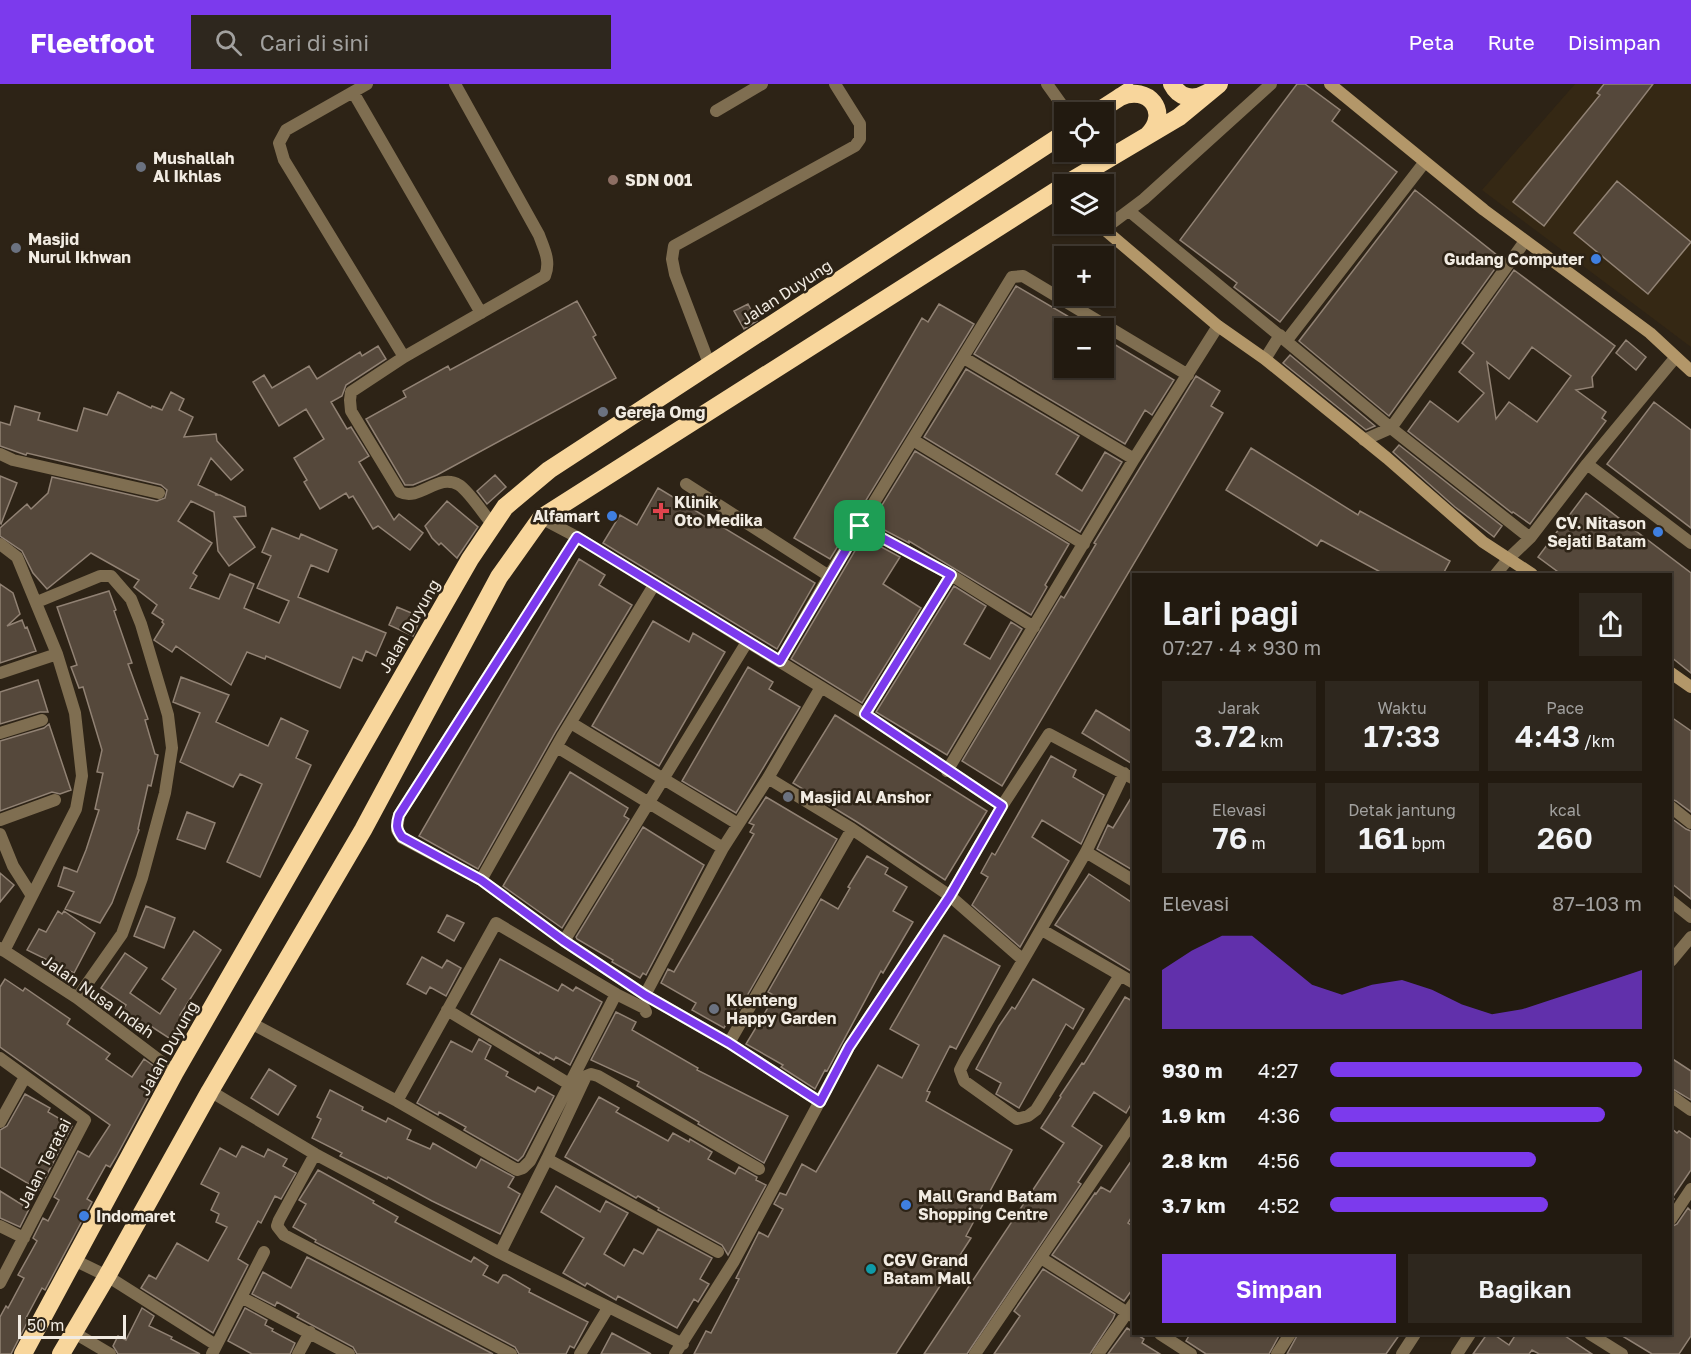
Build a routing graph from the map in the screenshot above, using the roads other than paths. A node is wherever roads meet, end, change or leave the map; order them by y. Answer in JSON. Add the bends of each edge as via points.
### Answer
{"nodes":[{"id":1,"x":367,"y":84,"type":"edge"},
{"id":2,"x":455,"y":84,"type":"edge"},
{"id":3,"x":762,"y":84,"type":"edge"},
{"id":4,"x":835,"y":84,"type":"edge"},
{"id":5,"x":1047,"y":84,"type":"edge"},
{"id":6,"x":1139,"y":84,"type":"edge"},
{"id":7,"x":1172,"y":84,"type":"edge"},
{"id":8,"x":1271,"y":84,"type":"edge"},
{"id":9,"x":1330,"y":84,"type":"edge"},
{"id":10,"x":1213,"y":88,"type":"edge"},
{"id":11,"x":353,"y":92,"type":"junction"},
{"id":12,"x":1120,"y":98,"type":"junction"},
{"id":13,"x":1060,"y":102,"type":"edge"},
{"id":14,"x":1113,"y":102,"type":"edge"},
{"id":15,"x":716,"y":111,"type":"dead end"},
{"id":16,"x":1148,"y":135,"type":"junction"},
{"id":17,"x":1054,"y":141,"type":"edge"},
{"id":18,"x":1424,"y":163,"type":"junction"},
{"id":19,"x":1087,"y":174,"type":"edge"},
{"id":20,"x":1054,"y":195,"type":"edge"},
{"id":21,"x":1129,"y":211,"type":"junction"},
{"id":22,"x":1114,"y":219,"type":"edge"},
{"id":23,"x":1110,"y":234,"type":"edge"},
{"id":24,"x":1524,"y":241,"type":"junction"},
{"id":25,"x":481,"y":313,"type":"junction"},
{"id":26,"x":1218,"y":326,"type":"junction"},
{"id":27,"x":1283,"y":337,"type":"junction"},
{"id":28,"x":404,"y":357,"type":"junction"},
{"id":29,"x":964,"y":358,"type":"junction"},
{"id":30,"x":1675,"y":358,"type":"junction"},
{"id":31,"x":1265,"y":359,"type":"junction"},
{"id":32,"x":710,"y":366,"type":"junction"},
{"id":33,"x":1691,"y":370,"type":"edge"},
{"id":34,"x":1188,"y":375,"type":"junction"},
{"id":35,"x":1391,"y":428,"type":"junction"},
{"id":36,"x":913,"y":440,"type":"junction"},
{"id":37,"x":1364,"y":440,"type":"junction"},
{"id":38,"x":0,"y":454,"type":"edge"},
{"id":39,"x":1134,"y":459,"type":"junction"},
{"id":40,"x":1587,"y":464,"type":"junction"},
{"id":41,"x":686,"y":484,"type":"dead end"},
{"id":42,"x":159,"y":493,"type":"dead end"},
{"id":43,"x":541,"y":518,"type":"junction"},
{"id":44,"x":493,"y":525,"type":"junction"},
{"id":45,"x":860,"y":526,"type":"junction"},
{"id":46,"x":577,"y":537,"type":"junction"},
{"id":47,"x":1530,"y":538,"type":"junction"},
{"id":48,"x":1691,"y":543,"type":"edge"},
{"id":49,"x":0,"y":544,"type":"edge"},
{"id":50,"x":1084,"y":544,"type":"junction"},
{"id":51,"x":1509,"y":558,"type":"junction"},
{"id":52,"x":1497,"y":573,"type":"edge"},
{"id":53,"x":1531,"y":573,"type":"edge"},
{"id":54,"x":951,"y":575,"type":"junction"},
{"id":55,"x":829,"y":576,"type":"junction"},
{"id":56,"x":654,"y":585,"type":"junction"},
{"id":57,"x":37,"y":602,"type":"junction"},
{"id":58,"x":1034,"y":627,"type":"junction"},
{"id":59,"x":747,"y":642,"type":"junction"},
{"id":60,"x":57,"y":654,"type":"junction"},
{"id":61,"x":780,"y":661,"type":"junction"},
{"id":62,"x":0,"y":674,"type":"edge"},
{"id":63,"x":1672,"y":674,"type":"edge"},
{"id":64,"x":821,"y":687,"type":"junction"},
{"id":65,"x":1691,"y":687,"type":"edge"},
{"id":66,"x":865,"y":714,"type":"junction"},
{"id":67,"x":42,"y":720,"type":"dead end"},
{"id":68,"x":571,"y":723,"type":"junction"},
{"id":69,"x":0,"y":733,"type":"edge"},
{"id":70,"x":557,"y":747,"type":"junction"},
{"id":71,"x":947,"y":771,"type":"junction"},
{"id":72,"x":1129,"y":776,"type":"edge"},
{"id":73,"x":768,"y":778,"type":"junction"},
{"id":74,"x":663,"y":779,"type":"junction"},
{"id":75,"x":55,"y":800,"type":"dead end"},
{"id":76,"x":648,"y":804,"type":"junction"},
{"id":77,"x":1002,"y":806,"type":"junction"},
{"id":78,"x":1672,"y":808,"type":"edge"},
{"id":79,"x":0,"y":820,"type":"edge"},
{"id":80,"x":1691,"y":823,"type":"edge"},
{"id":81,"x":738,"y":824,"type":"junction"},
{"id":82,"x":852,"y":829,"type":"junction"},
{"id":83,"x":0,"y":834,"type":"edge"},
{"id":84,"x":723,"y":848,"type":"junction"},
{"id":85,"x":1086,"y":852,"type":"junction"},
{"id":86,"x":1132,"y":879,"type":"edge"},
{"id":87,"x":481,"y":880,"type":"junction"},
{"id":88,"x":32,"y":896,"type":"junction"},
{"id":89,"x":950,"y":896,"type":"junction"},
{"id":90,"x":1672,"y":902,"type":"edge"},
{"id":91,"x":1691,"y":917,"type":"edge"},
{"id":92,"x":1042,"y":930,"type":"junction"},
{"id":93,"x":1691,"y":937,"type":"edge"},
{"id":94,"x":564,"y":941,"type":"junction"},
{"id":95,"x":2,"y":950,"type":"edge"},
{"id":96,"x":1022,"y":959,"type":"junction"},
{"id":97,"x":1672,"y":960,"type":"edge"},
{"id":98,"x":1120,"y":975,"type":"junction"},
{"id":99,"x":1132,"y":982,"type":"edge"},
{"id":100,"x":616,"y":994,"type":"junction"},
{"id":101,"x":645,"y":995,"type":"junction"},
{"id":102,"x":77,"y":998,"type":"junction"},
{"id":103,"x":447,"y":1010,"type":"junction"},
{"id":104,"x":646,"y":1012,"type":"dead end"},
{"id":105,"x":251,"y":1023,"type":"junction"},
{"id":106,"x":729,"y":1043,"type":"junction"},
{"id":107,"x":0,"y":1058,"type":"edge"},
{"id":108,"x":175,"y":1072,"type":"junction"},
{"id":109,"x":25,"y":1077,"type":"junction"},
{"id":110,"x":569,"y":1084,"type":"junction"},
{"id":111,"x":210,"y":1091,"type":"junction"},
{"id":112,"x":1672,"y":1097,"type":"edge"},
{"id":113,"x":397,"y":1101,"type":"junction"},
{"id":114,"x":820,"y":1102,"type":"junction"},
{"id":115,"x":1691,"y":1110,"type":"edge"},
{"id":116,"x":0,"y":1122,"type":"edge"},
{"id":117,"x":1132,"y":1123,"type":"edge"},
{"id":118,"x":315,"y":1154,"type":"junction"},
{"id":119,"x":547,"y":1159,"type":"junction"},
{"id":120,"x":759,"y":1169,"type":"dead end"},
{"id":121,"x":1691,"y":1189,"type":"edge"},
{"id":122,"x":1672,"y":1218,"type":"edge"},
{"id":123,"x":0,"y":1226,"type":"edge"},
{"id":124,"x":24,"y":1238,"type":"junction"},
{"id":125,"x":264,"y":1252,"type":"dead end"},
{"id":126,"x":500,"y":1252,"type":"junction"},
{"id":127,"x":718,"y":1252,"type":"dead end"},
{"id":128,"x":1041,"y":1258,"type":"junction"},
{"id":129,"x":75,"y":1260,"type":"junction"},
{"id":130,"x":107,"y":1276,"type":"junction"},
{"id":131,"x":0,"y":1283,"type":"edge"},
{"id":132,"x":241,"y":1297,"type":"junction"},
{"id":133,"x":608,"y":1308,"type":"junction"},
{"id":134,"x":1132,"y":1311,"type":"edge"},
{"id":135,"x":73,"y":1332,"type":"junction"},
{"id":136,"x":310,"y":1332,"type":"junction"},
{"id":137,"x":1289,"y":1335,"type":"edge"},
{"id":138,"x":1414,"y":1335,"type":"edge"},
{"id":139,"x":1469,"y":1335,"type":"edge"},
{"id":140,"x":1594,"y":1335,"type":"edge"},
{"id":141,"x":1174,"y":1337,"type":"edge"},
{"id":142,"x":214,"y":1349,"type":"edge"},
{"id":143,"x":679,"y":1349,"type":"edge"},
{"id":144,"x":23,"y":1354,"type":"edge"},
{"id":145,"x":61,"y":1354,"type":"edge"},
{"id":146,"x":110,"y":1354,"type":"edge"},
{"id":147,"x":298,"y":1354,"type":"edge"},
{"id":148,"x":350,"y":1354,"type":"edge"},
{"id":149,"x":511,"y":1354,"type":"edge"},
{"id":150,"x":580,"y":1354,"type":"edge"},
{"id":151,"x":975,"y":1354,"type":"edge"},
{"id":152,"x":1098,"y":1354,"type":"edge"},
{"id":153,"x":1191,"y":1354,"type":"edge"},
{"id":154,"x":1277,"y":1354,"type":"edge"},
{"id":155,"x":1402,"y":1354,"type":"edge"},
{"id":156,"x":1456,"y":1354,"type":"edge"},
{"id":157,"x":1622,"y":1354,"type":"edge"}],
"edges":[{"from":1,"to":11,"type":"street"},
{"from":2,"to":25,"type":"street","via":[[548,258],[545,276]]},
{"from":3,"to":15,"type":"street"},
{"from":4,"to":32,"type":"street","via":[[860,124],[860,139],[855,146],[674,246],[675,274]]},
{"from":5,"to":13,"type":"street"},
{"from":6,"to":12,"type":"highway"},
{"from":7,"to":10,"type":"highway","via":[[1180,94],[1194,98]]},
{"from":8,"to":21,"type":"street"},
{"from":9,"to":18,"type":"street"},
{"from":10,"to":16,"type":"highway","via":[[1179,117]]},
{"from":11,"to":25,"type":"street"},
{"from":11,"to":28,"type":"street","via":[[286,130],[279,143],[280,151]]},
{"from":12,"to":14,"type":"highway"},
{"from":12,"to":16,"type":"highway","via":[[1133,92],[1153,101],[1157,123]]},
{"from":16,"to":19,"type":"highway"},
{"from":17,"to":32,"type":"highway","name":"Jalan Duyung"},
{"from":18,"to":24,"type":"street"},
{"from":18,"to":27,"type":"street"},
{"from":20,"to":43,"type":"highway"},
{"from":21,"to":22,"type":"street"},
{"from":21,"to":27,"type":"street"},
{"from":23,"to":26,"type":"street"},
{"from":24,"to":30,"type":"street","via":[[1650,333]]},
{"from":24,"to":35,"type":"street"},
{"from":25,"to":28,"type":"street"},
{"from":26,"to":31,"type":"street"},
{"from":26,"to":34,"type":"street"},
{"from":27,"to":31,"type":"street"},
{"from":27,"to":35,"type":"street"},
{"from":28,"to":44,"type":"street","via":[[351,392],[351,411],[400,492],[414,493],[439,482],[460,485]]},
{"from":29,"to":34,"type":"street","via":[[1012,277],[1023,276]]},
{"from":29,"to":36,"type":"street"},
{"from":29,"to":39,"type":"street"},
{"from":30,"to":33,"type":"street"},
{"from":30,"to":40,"type":"street"},
{"from":31,"to":37,"type":"street"},
{"from":32,"to":44,"type":"highway","name":"Jalan Duyung","via":[[549,471],[505,507]]},
{"from":34,"to":39,"type":"street"},
{"from":35,"to":37,"type":"street"},
{"from":35,"to":47,"type":"street"},
{"from":36,"to":45,"type":"street"},
{"from":36,"to":50,"type":"street"},
{"from":37,"to":51,"type":"street","via":[[1484,542]]},
{"from":38,"to":42,"type":"street"},
{"from":39,"to":50,"type":"street"},
{"from":40,"to":47,"type":"street"},
{"from":40,"to":48,"type":"street"},
{"from":41,"to":55,"type":"street"},
{"from":43,"to":46,"type":"street"},
{"from":43,"to":105,"type":"highway","via":[[499,577],[363,830]]},
{"from":44,"to":108,"type":"highway","name":"Jalan Duyung"},
{"from":45,"to":54,"type":"street"},
{"from":45,"to":55,"type":"street"},
{"from":46,"to":56,"type":"street"},
{"from":46,"to":87,"type":"street","via":[[396,825],[402,837]]},
{"from":47,"to":51,"type":"street"},
{"from":49,"to":57,"type":"street","via":[[17,557]]},
{"from":50,"to":58,"type":"street"},
{"from":51,"to":52,"type":"street"},
{"from":51,"to":53,"type":"street"},
{"from":54,"to":58,"type":"street"},
{"from":54,"to":66,"type":"street"},
{"from":55,"to":61,"type":"street"},
{"from":56,"to":59,"type":"street"},
{"from":56,"to":68,"type":"street"},
{"from":57,"to":60,"type":"street"},
{"from":57,"to":102,"type":"street","via":[[100,576],[111,576],[120,585],[131,599],[141,624],[168,714],[172,748],[165,793],[122,934]]},
{"from":58,"to":71,"type":"street"},
{"from":59,"to":61,"type":"street"},
{"from":59,"to":74,"type":"street"},
{"from":60,"to":62,"type":"street"},
{"from":60,"to":88,"type":"street","via":[[75,713],[82,776],[76,809]]},
{"from":61,"to":64,"type":"street"},
{"from":63,"to":65,"type":"street"},
{"from":64,"to":66,"type":"street"},
{"from":64,"to":73,"type":"street"},
{"from":66,"to":71,"type":"street"},
{"from":67,"to":69,"type":"street"},
{"from":68,"to":70,"type":"street"},
{"from":68,"to":74,"type":"street"},
{"from":70,"to":76,"type":"street"},
{"from":70,"to":87,"type":"street"},
{"from":71,"to":77,"type":"street"},
{"from":72,"to":77,"type":"street","via":[[1049,734]]},
{"from":72,"to":85,"type":"street"},
{"from":73,"to":81,"type":"street"},
{"from":73,"to":82,"type":"street"},
{"from":74,"to":76,"type":"street"},
{"from":74,"to":81,"type":"street"},
{"from":75,"to":79,"type":"street"},
{"from":76,"to":84,"type":"street"},
{"from":76,"to":94,"type":"street"},
{"from":77,"to":89,"type":"street"},
{"from":78,"to":80,"type":"street"},
{"from":81,"to":84,"type":"street"},
{"from":82,"to":89,"type":"street"},
{"from":82,"to":106,"type":"street"},
{"from":83,"to":88,"type":"street","via":[[13,866]]},
{"from":84,"to":101,"type":"street"},
{"from":85,"to":86,"type":"street"},
{"from":85,"to":92,"type":"street"},
{"from":87,"to":94,"type":"street"},
{"from":88,"to":95,"type":"street"},
{"from":89,"to":96,"type":"street"},
{"from":89,"to":114,"type":"street","via":[[849,1047]]},
{"from":90,"to":91,"type":"street"},
{"from":92,"to":96,"type":"street"},
{"from":92,"to":98,"type":"street"},
{"from":93,"to":97,"type":"street"},
{"from":94,"to":101,"type":"street"},
{"from":95,"to":102,"type":"street","name":"Jalan Nusa Indah"},
{"from":96,"to":98,"type":"street","via":[[960,1071],[963,1081],[1017,1119],[1036,1110]]},
{"from":98,"to":99,"type":"street"},
{"from":100,"to":103,"type":"street","via":[[496,923]]},
{"from":100,"to":104,"type":"street"},
{"from":100,"to":110,"type":"street"},
{"from":101,"to":106,"type":"street"},
{"from":102,"to":108,"type":"street","name":"Jalan Nusa Indah"},
{"from":103,"to":110,"type":"street"},
{"from":103,"to":113,"type":"street"},
{"from":105,"to":111,"type":"highway"},
{"from":105,"to":113,"type":"street"},
{"from":106,"to":114,"type":"street"},
{"from":107,"to":109,"type":"street","name":"Jalan Teratai"},
{"from":108,"to":129,"type":"highway","name":"Jalan Duyung"},
{"from":109,"to":116,"type":"street"},
{"from":109,"to":124,"type":"street","name":"Jalan Teratai","via":[[85,1120]]},
{"from":110,"to":113,"type":"street","via":[[530,1161],[517,1170]]},
{"from":111,"to":118,"type":"street"},
{"from":111,"to":130,"type":"highway"},
{"from":112,"to":115,"type":"street"},
{"from":114,"to":143,"type":"street","via":[[734,1261]]},
{"from":117,"to":128,"type":"street"},
{"from":118,"to":126,"type":"street"},
{"from":118,"to":149,"type":"street","via":[[279,1220],[284,1235]]},
{"from":119,"to":120,"type":"street","via":[[583,1080],[591,1074]]},
{"from":119,"to":126,"type":"street"},
{"from":119,"to":127,"type":"street"},
{"from":121,"to":122,"type":"street"},
{"from":123,"to":124,"type":"street"},
{"from":124,"to":131,"type":"street","name":"Jalan Teratai"},
{"from":125,"to":132,"type":"street"},
{"from":126,"to":133,"type":"street"},
{"from":128,"to":134,"type":"street"},
{"from":128,"to":151,"type":"street"},
{"from":129,"to":130,"type":"street"},
{"from":129,"to":144,"type":"highway","name":"Jalan Duyung"},
{"from":130,"to":135,"type":"highway"},
{"from":130,"to":142,"type":"street"},
{"from":132,"to":136,"type":"street"},
{"from":132,"to":142,"type":"street"},
{"from":133,"to":143,"type":"street"},
{"from":133,"to":150,"type":"street"},
{"from":134,"to":152,"type":"street"},
{"from":135,"to":145,"type":"highway"},
{"from":135,"to":146,"type":"street"},
{"from":136,"to":147,"type":"street"},
{"from":136,"to":148,"type":"street"},
{"from":137,"to":154,"type":"street"},
{"from":138,"to":155,"type":"street"},
{"from":139,"to":156,"type":"street"},
{"from":140,"to":157,"type":"street"},
{"from":141,"to":153,"type":"street"}]}
